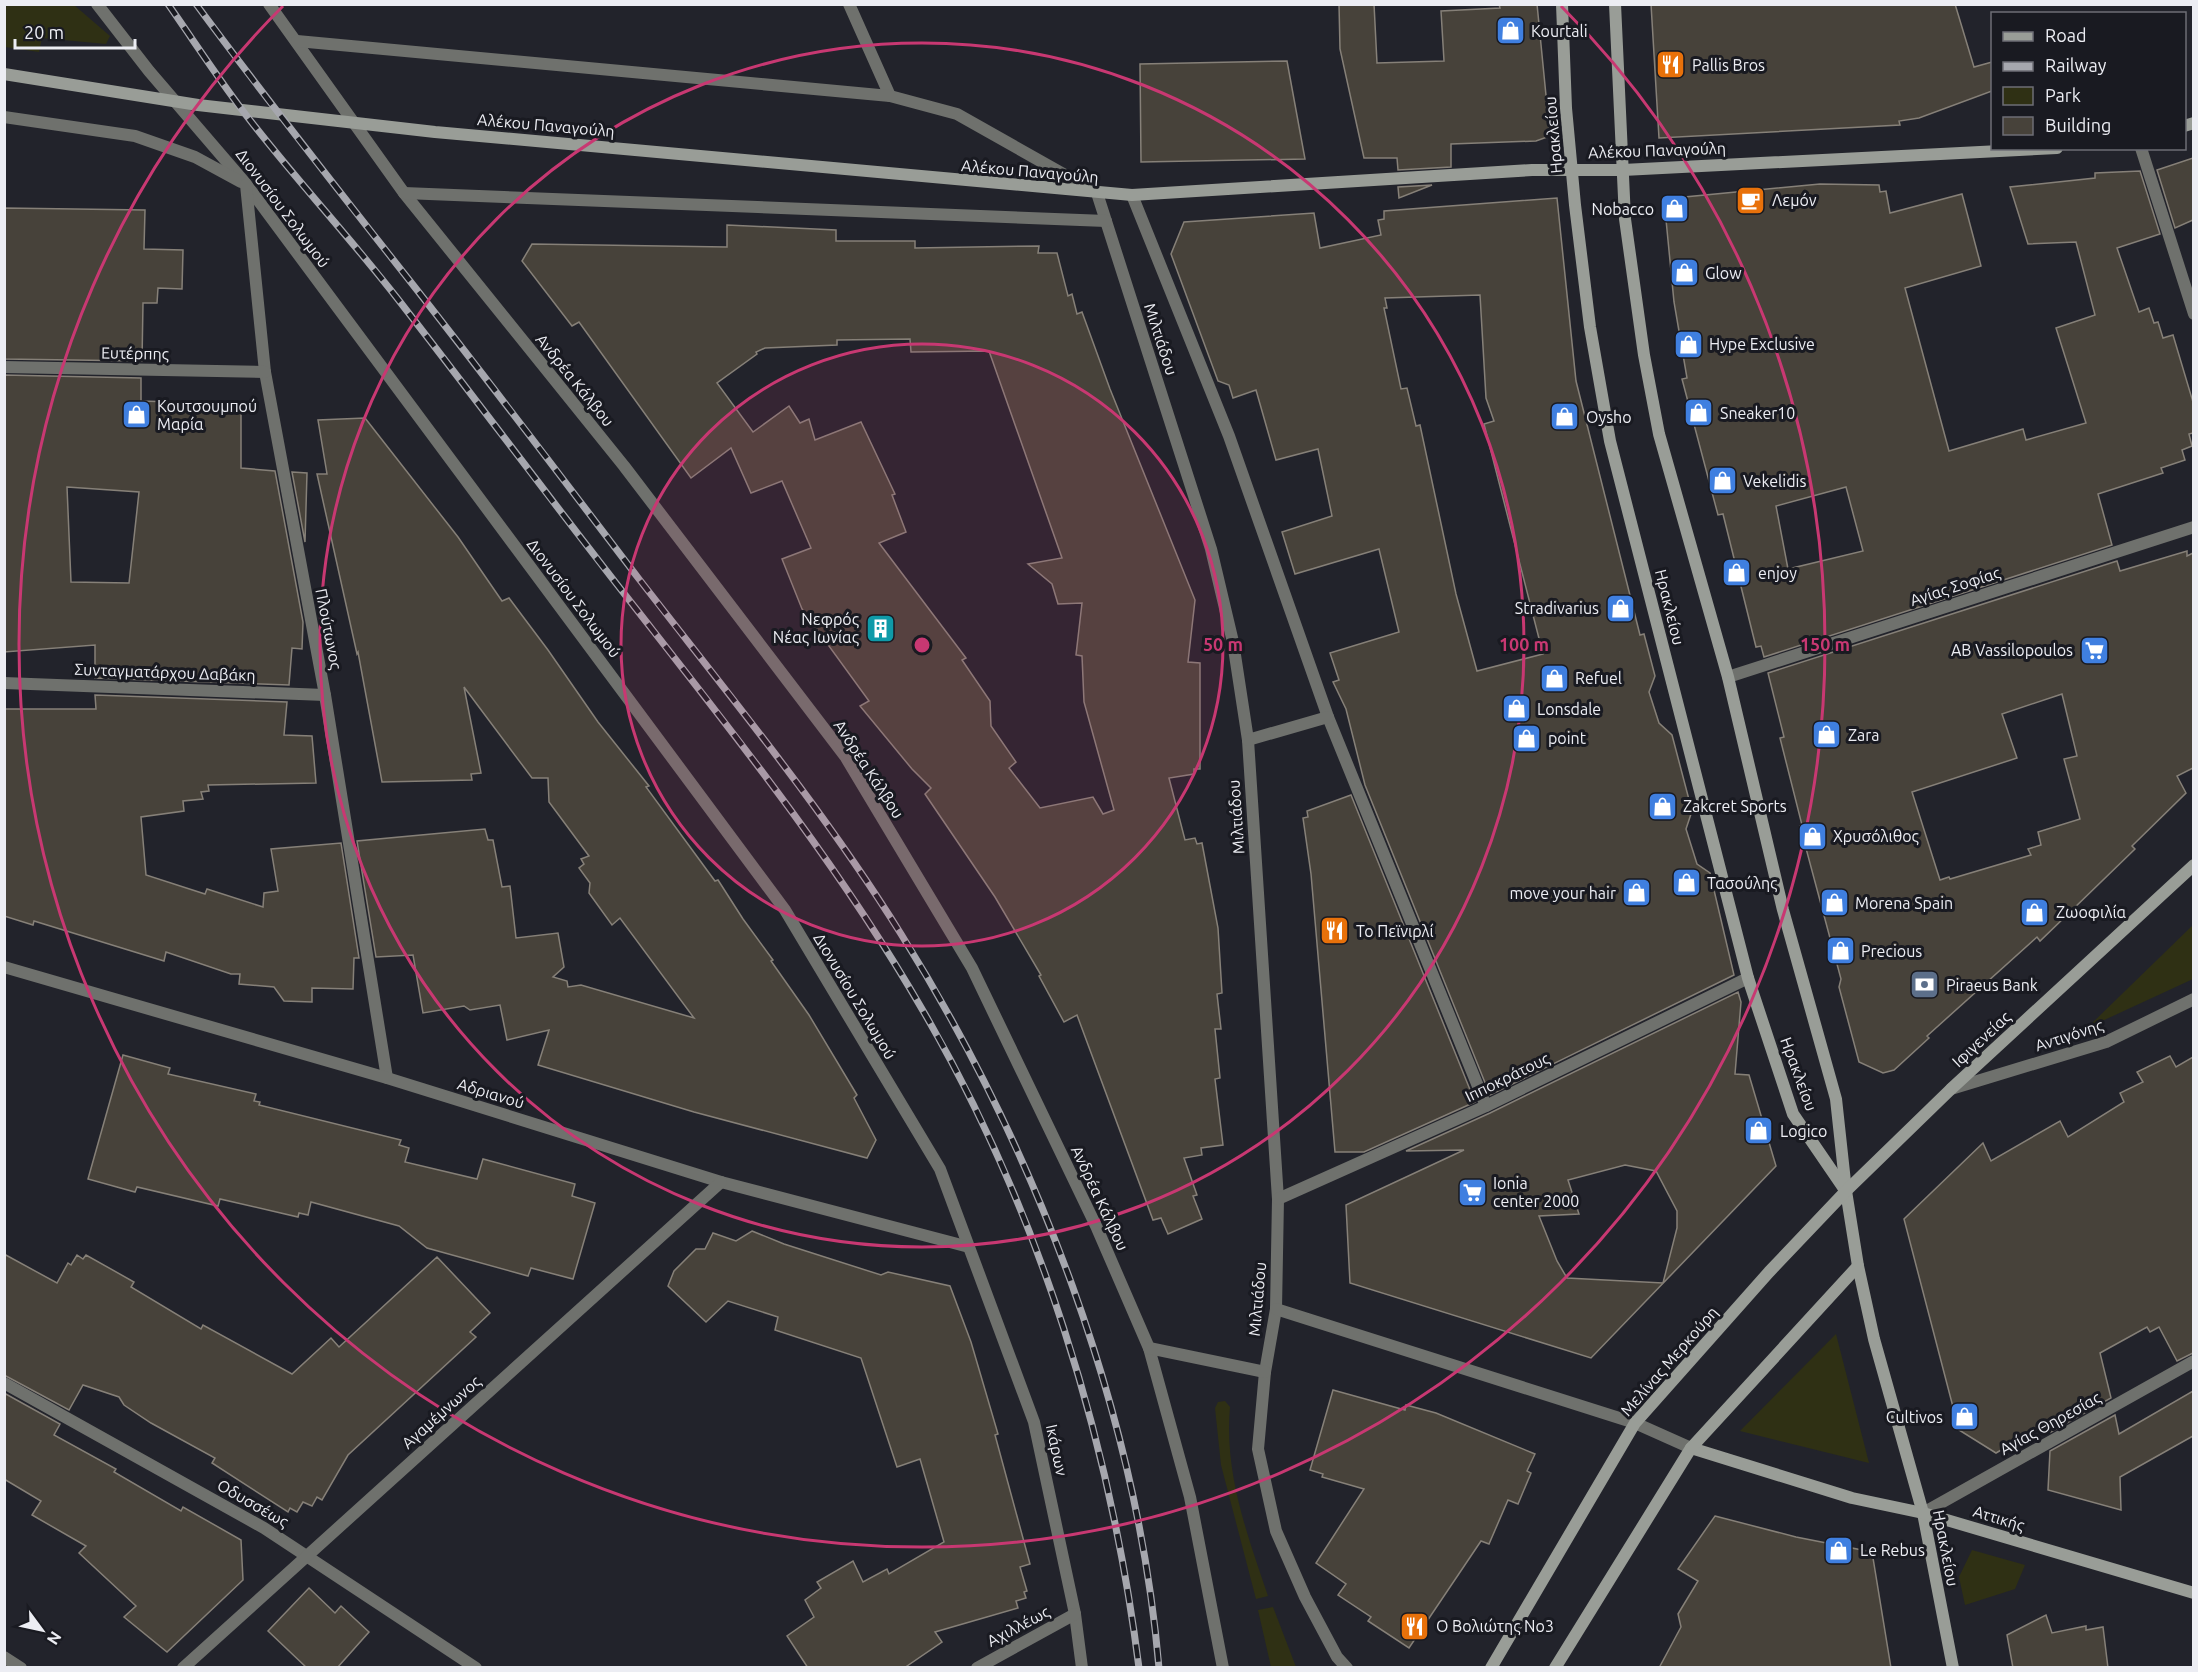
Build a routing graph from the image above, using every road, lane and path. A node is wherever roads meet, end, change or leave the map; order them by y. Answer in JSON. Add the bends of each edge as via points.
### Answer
{"nodes":[{"id":1,"x":97,"y":4,"type":"edge"},
{"id":2,"x":269,"y":4,"type":"edge"},
{"id":3,"x":849,"y":4,"type":"edge"},
{"id":4,"x":1562,"y":4,"type":"edge"},
{"id":5,"x":1615,"y":4,"type":"edge"},
{"id":6,"x":297,"y":40,"type":"junction"},
{"id":7,"x":4,"y":74,"type":"edge"},
{"id":8,"x":890,"y":96,"type":"junction"},
{"id":9,"x":4,"y":117,"type":"edge"},
{"id":10,"x":2019,"y":150,"type":"edge"},
{"id":11,"x":2141,"y":150,"type":"edge"},
{"id":12,"x":1572,"y":169,"type":"junction"},
{"id":13,"x":1623,"y":171,"type":"junction"},
{"id":14,"x":246,"y":184,"type":"junction"},
{"id":15,"x":404,"y":193,"type":"junction"},
{"id":16,"x":1097,"y":194,"type":"junction"},
{"id":17,"x":1132,"y":195,"type":"junction"},
{"id":18,"x":1106,"y":220,"type":"junction"},
{"id":19,"x":2193,"y":314,"type":"edge"},
{"id":20,"x":4,"y":367,"type":"edge"},
{"id":21,"x":265,"y":372,"type":"junction"},
{"id":22,"x":2193,"y":527,"type":"edge"},
{"id":23,"x":1728,"y":677,"type":"junction"},
{"id":24,"x":4,"y":683,"type":"edge"},
{"id":25,"x":325,"y":695,"type":"junction"},
{"id":26,"x":1328,"y":717,"type":"junction"},
{"id":27,"x":1248,"y":740,"type":"junction"},
{"id":28,"x":2193,"y":865,"type":"edge"},
{"id":29,"x":4,"y":967,"type":"edge"},
{"id":30,"x":1748,"y":978,"type":"junction"},
{"id":31,"x":2193,"y":999,"type":"edge"},
{"id":32,"x":387,"y":1078,"type":"junction"},
{"id":33,"x":1951,"y":1089,"type":"junction"},
{"id":34,"x":1486,"y":1106,"type":"junction"},
{"id":35,"x":721,"y":1182,"type":"junction"},
{"id":36,"x":1846,"y":1191,"type":"junction"},
{"id":37,"x":1278,"y":1199,"type":"junction"},
{"id":38,"x":969,"y":1247,"type":"junction"},
{"id":39,"x":1858,"y":1266,"type":"junction"},
{"id":40,"x":1276,"y":1309,"type":"junction"},
{"id":41,"x":1149,"y":1348,"type":"junction"},
{"id":42,"x":2193,"y":1361,"type":"edge"},
{"id":43,"x":1264,"y":1372,"type":"junction"},
{"id":44,"x":4,"y":1383,"type":"edge"},
{"id":45,"x":1635,"y":1423,"type":"junction"},
{"id":46,"x":1691,"y":1448,"type":"junction"},
{"id":47,"x":1923,"y":1513,"type":"junction"},
{"id":48,"x":307,"y":1554,"type":"junction"},
{"id":49,"x":2193,"y":1593,"type":"edge"},
{"id":50,"x":1075,"y":1614,"type":"junction"},
{"id":51,"x":4,"y":1657,"type":"edge"},
{"id":52,"x":21,"y":1668,"type":"edge"},
{"id":53,"x":183,"y":1668,"type":"edge"},
{"id":54,"x":476,"y":1668,"type":"edge"},
{"id":55,"x":977,"y":1668,"type":"edge"},
{"id":56,"x":1082,"y":1668,"type":"edge"},
{"id":57,"x":1223,"y":1668,"type":"edge"},
{"id":58,"x":1347,"y":1668,"type":"edge"},
{"id":59,"x":1491,"y":1668,"type":"edge"},
{"id":60,"x":1555,"y":1668,"type":"edge"},
{"id":61,"x":1953,"y":1668,"type":"edge"}],
"edges":[{"from":1,"to":14,"type":"street","name":"Διονυσίου Σολωμού"},
{"from":2,"to":6,"type":"street","name":"Ανδρέα Κάλβου"},
{"from":3,"to":8,"type":"street"},
{"from":4,"to":12,"type":"street","name":"Ηρακλείου"},
{"from":5,"to":13,"type":"street","name":"Ηρακλείου"},
{"from":6,"to":8,"type":"street"},
{"from":6,"to":15,"type":"street","name":"Ανδρέα Κάλβου"},
{"from":7,"to":16,"type":"street","name":"Αλέκου Παναγούλη","via":[[233,109],[435,132]]},
{"from":8,"to":16,"type":"street","via":[[957,114]]},
{"from":9,"to":14,"type":"street","via":[[135,136],[195,157]]},
{"from":10,"to":13,"type":"street","name":"Αλέκου Παναγούλη"},
{"from":11,"to":19,"type":"street"},
{"from":12,"to":13,"type":"street","name":"Αλέκου Παναγούλη"},
{"from":12,"to":17,"type":"street","name":"Αλέκου Παναγούλη"},
{"from":12,"to":30,"type":"street","name":"Ηρακλείου","via":[[1590,327],[1610,441]]},
{"from":13,"to":23,"type":"street","name":"Ηρακλείου","via":[[1644,355],[1659,434]]},
{"from":14,"to":21,"type":"street","name":"Πλούτωνος"},
{"from":14,"to":38,"type":"street","name":"Διονυσίου Σολωμού","via":[[785,910],[940,1169]]},
{"from":15,"to":18,"type":"street"},
{"from":15,"to":41,"type":"street","name":"Ανδρέα Κάλβου","via":[[624,466],[845,756],[972,968],[1097,1228]]},
{"from":16,"to":17,"type":"street","name":"Αλέκου Παναγούλη"},
{"from":16,"to":18,"type":"street","name":"Μιλτιάδου"},
{"from":17,"to":26,"type":"street","name":"Μιλτιάδου","via":[[1229,436]]},
{"from":18,"to":27,"type":"street","name":"Μιλτιάδου","via":[[1211,549],[1233,642]]},
{"from":20,"to":21,"type":"street","name":"Ευτέρπης"},
{"from":21,"to":25,"type":"street","name":"Πλούτωνος"},
{"from":22,"to":23,"type":"street","name":"Αγίας Σοφίας"},
{"from":23,"to":36,"type":"street","name":"Ηρακλείου","via":[[1783,910],[1836,1100]]},
{"from":24,"to":25,"type":"street","name":"Συνταγματάρχου Δαβάκη"},
{"from":25,"to":32,"type":"street","name":"Πλούτωνος"},
{"from":26,"to":27,"type":"street"},
{"from":26,"to":34,"type":"street","name":"Μιλτιάδου"},
{"from":27,"to":37,"type":"street","name":"Μιλτιάδου"},
{"from":28,"to":33,"type":"street","name":"Ιφιγενείας"},
{"from":29,"to":32,"type":"street","name":"Αδριανού"},
{"from":30,"to":34,"type":"street","name":"Ιπποκράτους"},
{"from":30,"to":36,"type":"street","name":"Ηρακλείου","via":[[1793,1114]]},
{"from":31,"to":33,"type":"street","name":"Αντιγόνης","via":[[2106,1042]]},
{"from":32,"to":35,"type":"street","name":"Αδριανού"},
{"from":33,"to":36,"type":"street","name":"Ιφιγενείας"},
{"from":34,"to":37,"type":"street","name":"Ιπποκράτους"},
{"from":35,"to":38,"type":"street","name":"Αδριανού"},
{"from":35,"to":48,"type":"street","name":"Αγαμέμνωνος"},
{"from":36,"to":39,"type":"street","name":"Ηρακλείου"},
{"from":36,"to":45,"type":"street","name":"Μελίνας Μερκούρη"},
{"from":37,"to":40,"type":"street","name":"Μιλτιάδου"},
{"from":38,"to":50,"type":"street","name":"Ικάρων","via":[[1034,1422]]},
{"from":39,"to":46,"type":"street"},
{"from":39,"to":47,"type":"street","name":"Ηρακλείου","via":[[1874,1339]]},
{"from":40,"to":43,"type":"street","name":"Μιλτιάδου"},
{"from":40,"to":45,"type":"street"},
{"from":41,"to":43,"type":"street"},
{"from":41,"to":57,"type":"street","name":"Ανδρέα Κάλβου","via":[[1190,1497]]},
{"from":42,"to":47,"type":"street","name":"Αγίας Θηρεσίας"},
{"from":43,"to":58,"type":"street","name":"Μιλτιάδου","via":[[1258,1449],[1276,1531],[1305,1597],[1337,1657]]},
{"from":44,"to":48,"type":"street","name":"Οδυσσέως"},
{"from":45,"to":46,"type":"street"},
{"from":45,"to":59,"type":"street","name":"Μελίνας Μερκούρη"},
{"from":46,"to":47,"type":"street","name":"Αττικής","via":[[1852,1498]]},
{"from":46,"to":60,"type":"street"},
{"from":47,"to":49,"type":"street","name":"Αττικής"},
{"from":47,"to":61,"type":"street","name":"Ηρακλείου"},
{"from":48,"to":53,"type":"street","name":"Αγαμέμνωνος"},
{"from":48,"to":54,"type":"street","name":"Οδυσσέως"},
{"from":50,"to":55,"type":"street","name":"Αχιλλέως"},
{"from":50,"to":56,"type":"street","name":"Ικάρων"},
{"from":51,"to":52,"type":"street"}]}
